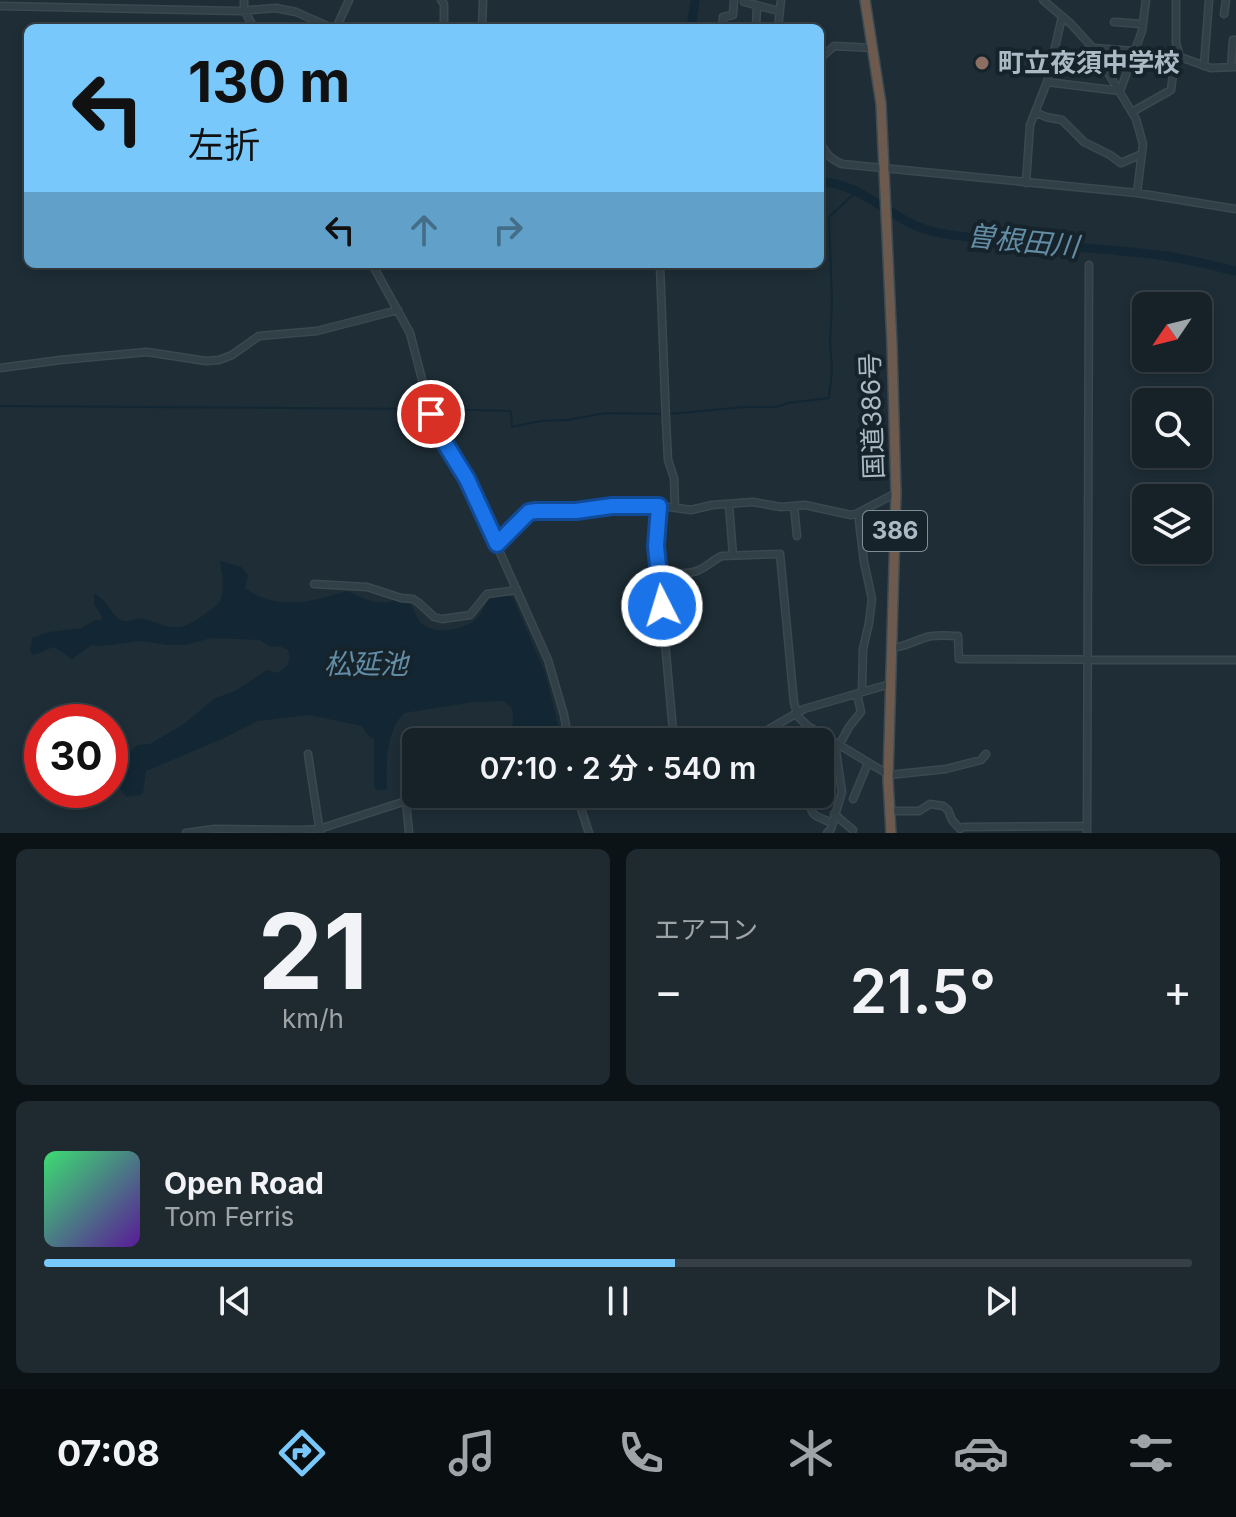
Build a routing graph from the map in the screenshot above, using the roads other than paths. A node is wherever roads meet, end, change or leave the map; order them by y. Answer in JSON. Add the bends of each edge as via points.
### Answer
{"nodes":[{"id":1,"x":244,"y":0,"type":"edge"},
{"id":2,"x":349,"y":0,"type":"edge"},
{"id":3,"x":441,"y":0,"type":"edge"},
{"id":4,"x":483,"y":0,"type":"edge"},
{"id":5,"x":734,"y":0,"type":"edge"},
{"id":6,"x":781,"y":0,"type":"edge"},
{"id":7,"x":865,"y":0,"type":"edge"},
{"id":8,"x":1043,"y":0,"type":"edge"},
{"id":9,"x":1058,"y":0,"type":"edge"},
{"id":10,"x":1146,"y":0,"type":"edge"},
{"id":11,"x":1176,"y":0,"type":"edge"},
{"id":12,"x":1209,"y":0,"type":"edge"},
{"id":13,"x":1226,"y":0,"type":"edge"},
{"id":14,"x":744,"y":2,"type":"edge"},
{"id":15,"x":276,"y":4,"type":"edge"},
{"id":16,"x":757,"y":5,"type":"junction"},
{"id":17,"x":0,"y":6,"type":"edge"},
{"id":18,"x":244,"y":10,"type":"junction"},
{"id":19,"x":779,"y":11,"type":"junction"},
{"id":20,"x":1056,"y":11,"type":"junction"},
{"id":21,"x":1224,"y":14,"type":"dead end"},
{"id":22,"x":1062,"y":17,"type":"junction"},
{"id":23,"x":1114,"y":22,"type":"dead end"},
{"id":24,"x":252,"y":24,"type":"edge"},
{"id":25,"x":324,"y":24,"type":"edge"},
{"id":26,"x":336,"y":24,"type":"edge"},
{"id":27,"x":444,"y":24,"type":"edge"},
{"id":28,"x":482,"y":24,"type":"edge"},
{"id":29,"x":722,"y":24,"type":"edge"},
{"id":30,"x":756,"y":24,"type":"edge"},
{"id":31,"x":778,"y":24,"type":"edge"},
{"id":32,"x":1142,"y":24,"type":"junction"},
{"id":33,"x":1236,"y":40,"type":"edge"},
{"id":34,"x":873,"y":48,"type":"junction"},
{"id":35,"x":1093,"y":48,"type":"junction"},
{"id":36,"x":1135,"y":51,"type":"junction"},
{"id":37,"x":824,"y":55,"type":"edge"},
{"id":38,"x":1177,"y":57,"type":"junction"},
{"id":39,"x":1204,"y":66,"type":"junction"},
{"id":40,"x":1233,"y":67,"type":"edge"},
{"id":41,"x":1047,"y":82,"type":"junction"},
{"id":42,"x":1120,"y":91,"type":"junction"},
{"id":43,"x":1035,"y":112,"type":"junction"},
{"id":44,"x":1132,"y":112,"type":"junction"},
{"id":45,"x":824,"y":149,"type":"edge"},
{"id":46,"x":1142,"y":154,"type":"junction"},
{"id":47,"x":885,"y":168,"type":"junction"},
{"id":48,"x":1026,"y":183,"type":"junction"},
{"id":49,"x":1137,"y":193,"type":"junction"},
{"id":50,"x":1236,"y":209,"type":"edge"},
{"id":51,"x":1089,"y":265,"type":"dead end"},
{"id":52,"x":374,"y":268,"type":"edge"},
{"id":53,"x":660,"y":268,"type":"edge"},
{"id":54,"x":398,"y":310,"type":"junction"},
{"id":55,"x":0,"y":368,"type":"edge"},
{"id":56,"x":896,"y":493,"type":"junction"},
{"id":57,"x":729,"y":505,"type":"junction"},
{"id":58,"x":659,"y":506,"type":"junction"},
{"id":59,"x":794,"y":506,"type":"junction"},
{"id":60,"x":675,"y":508,"type":"junction"},
{"id":61,"x":858,"y":513,"type":"junction"},
{"id":62,"x":797,"y":536,"type":"dead end"},
{"id":63,"x":497,"y":544,"type":"junction"},
{"id":64,"x":733,"y":555,"type":"junction"},
{"id":65,"x":659,"y":575,"type":"junction"},
{"id":66,"x":314,"y":584,"type":"dead end"},
{"id":67,"x":517,"y":590,"type":"junction"},
{"id":68,"x":891,"y":648,"type":"junction"},
{"id":69,"x":1088,"y":660,"type":"junction"},
{"id":70,"x":1236,"y":660,"type":"edge"},
{"id":71,"x":890,"y":684,"type":"junction"},
{"id":72,"x":860,"y":693,"type":"junction"},
{"id":73,"x":796,"y":713,"type":"junction"},
{"id":74,"x":566,"y":728,"type":"edge"},
{"id":75,"x":673,"y":728,"type":"edge"},
{"id":76,"x":770,"y":728,"type":"edge"},
{"id":77,"x":812,"y":728,"type":"edge"},
{"id":78,"x":834,"y":743,"type":"edge"},
{"id":79,"x":838,"y":745,"type":"junction"},
{"id":80,"x":308,"y":754,"type":"dead end"},
{"id":81,"x":986,"y":754,"type":"dead end"},
{"id":82,"x":868,"y":763,"type":"junction"},
{"id":83,"x":889,"y":775,"type":"junction"},
{"id":84,"x":853,"y":799,"type":"dead end"},
{"id":85,"x":402,"y":802,"type":"edge"},
{"id":86,"x":407,"y":808,"type":"edge"},
{"id":87,"x":581,"y":808,"type":"edge"},
{"id":88,"x":810,"y":808,"type":"edge"},
{"id":89,"x":889,"y":811,"type":"junction"},
{"id":90,"x":834,"y":814,"type":"junction"},
{"id":91,"x":832,"y":823,"type":"junction"},
{"id":92,"x":853,"y":830,"type":"dead end"},
{"id":93,"x":1087,"y":830,"type":"edge"},
{"id":94,"x":320,"y":831,"type":"edge"},
{"id":95,"x":957,"y":831,"type":"edge"},
{"id":96,"x":207,"y":832,"type":"edge"},
{"id":97,"x":186,"y":833,"type":"edge"},
{"id":98,"x":409,"y":833,"type":"edge"},
{"id":99,"x":589,"y":833,"type":"edge"},
{"id":100,"x":827,"y":833,"type":"edge"},
{"id":101,"x":891,"y":833,"type":"edge"}],
"edges":[{"from":1,"to":18,"type":"street"},
{"from":2,"to":26,"type":"street"},
{"from":3,"to":27,"type":"street"},
{"from":4,"to":28,"type":"street"},
{"from":5,"to":29,"type":"street","via":[[733,15],[723,17]]},
{"from":6,"to":19,"type":"street"},
{"from":7,"to":34,"type":"highway","name":"国道386号","number":"386"},
{"from":8,"to":20,"type":"street"},
{"from":9,"to":20,"type":"street"},
{"from":10,"to":32,"type":"street"},
{"from":11,"to":38,"type":"street"},
{"from":12,"to":39,"type":"street"},
{"from":13,"to":21,"type":"street"},
{"from":14,"to":16,"type":"street"},
{"from":15,"to":18,"type":"street"},
{"from":15,"to":25,"type":"street"},
{"from":16,"to":19,"type":"street"},
{"from":16,"to":30,"type":"street"},
{"from":17,"to":18,"type":"street"},
{"from":18,"to":24,"type":"street"},
{"from":19,"to":31,"type":"street"},
{"from":20,"to":22,"type":"street"},
{"from":22,"to":35,"type":"street"},
{"from":22,"to":41,"type":"street"},
{"from":23,"to":32,"type":"street"},
{"from":32,"to":36,"type":"street"},
{"from":33,"to":40,"type":"street"},
{"from":34,"to":37,"type":"street","via":[[834,46]]},
{"from":34,"to":47,"type":"highway","name":"国道386号","number":"386"},
{"from":35,"to":36,"type":"street"},
{"from":35,"to":42,"type":"street"},
{"from":36,"to":38,"type":"street"},
{"from":36,"to":42,"type":"street"},
{"from":38,"to":39,"type":"street"},
{"from":38,"to":44,"type":"street","via":[[1171,90]]},
{"from":39,"to":40,"type":"street"},
{"from":41,"to":42,"type":"street"},
{"from":41,"to":43,"type":"street"},
{"from":42,"to":44,"type":"street"},
{"from":43,"to":46,"type":"street","via":[[1062,120],[1084,142],[1121,163]]},
{"from":43,"to":48,"type":"street"},
{"from":44,"to":46,"type":"street"},
{"from":45,"to":47,"type":"street","via":[[842,164]]},
{"from":46,"to":49,"type":"street"},
{"from":47,"to":48,"type":"street"},
{"from":47,"to":56,"type":"highway","name":"国道386号","number":"386"},
{"from":48,"to":49,"type":"street"},
{"from":49,"to":50,"type":"street"},
{"from":51,"to":69,"type":"street"},
{"from":52,"to":54,"type":"street"},
{"from":53,"to":60,"type":"street","via":[[668,460]]},
{"from":54,"to":55,"type":"street","via":[[317,331],[265,334],[219,360],[147,352]]},
{"from":54,"to":63,"type":"street","via":[[410,333],[431,414]]},
{"from":56,"to":61,"type":"street"},
{"from":56,"to":68,"type":"highway","name":"国道386号","number":"386"},
{"from":57,"to":59,"type":"street"},
{"from":57,"to":60,"type":"street"},
{"from":57,"to":64,"type":"street"},
{"from":58,"to":60,"type":"street"},
{"from":58,"to":63,"type":"street","via":[[529,512]]},
{"from":58,"to":65,"type":"street"},
{"from":59,"to":61,"type":"street"},
{"from":59,"to":62,"type":"street"},
{"from":61,"to":72,"type":"street","via":[[872,599]]},
{"from":63,"to":67,"type":"street"},
{"from":64,"to":65,"type":"street","via":[[686,574]]},
{"from":64,"to":73,"type":"street","via":[[780,554]]},
{"from":65,"to":75,"type":"street"},
{"from":66,"to":67,"type":"street","via":[[367,587],[413,599],[442,619],[470,615],[487,594]]},
{"from":67,"to":74,"type":"street","via":[[556,683]]},
{"from":68,"to":69,"type":"street","via":[[927,636],[958,636],[959,659]]},
{"from":68,"to":71,"type":"highway","name":"国道386号","number":"386"},
{"from":69,"to":70,"type":"street"},
{"from":69,"to":93,"type":"street"},
{"from":71,"to":72,"type":"street"},
{"from":71,"to":83,"type":"highway","name":"国道386号","number":"386"},
{"from":72,"to":73,"type":"street"},
{"from":72,"to":79,"type":"street","via":[[861,712]]},
{"from":73,"to":76,"type":"street"},
{"from":73,"to":77,"type":"street"},
{"from":78,"to":79,"type":"street"},
{"from":79,"to":82,"type":"street"},
{"from":79,"to":90,"type":"street","via":[[842,792]]},
{"from":80,"to":94,"type":"street"},
{"from":81,"to":83,"type":"street","via":[[946,769]]},
{"from":82,"to":83,"type":"street"},
{"from":82,"to":84,"type":"street"},
{"from":83,"to":89,"type":"highway","name":"国道386号","number":"386"},
{"from":85,"to":94,"type":"street"},
{"from":86,"to":98,"type":"street"},
{"from":87,"to":99,"type":"street"},
{"from":88,"to":91,"type":"street"},
{"from":89,"to":95,"type":"street","via":[[942,805]]},
{"from":89,"to":101,"type":"highway","name":"国道386号","number":"386"},
{"from":90,"to":91,"type":"street"},
{"from":90,"to":92,"type":"street"},
{"from":91,"to":100,"type":"street"},
{"from":93,"to":95,"type":"street","via":[[995,826]]},
{"from":94,"to":96,"type":"street"},
{"from":96,"to":97,"type":"street"}]}
